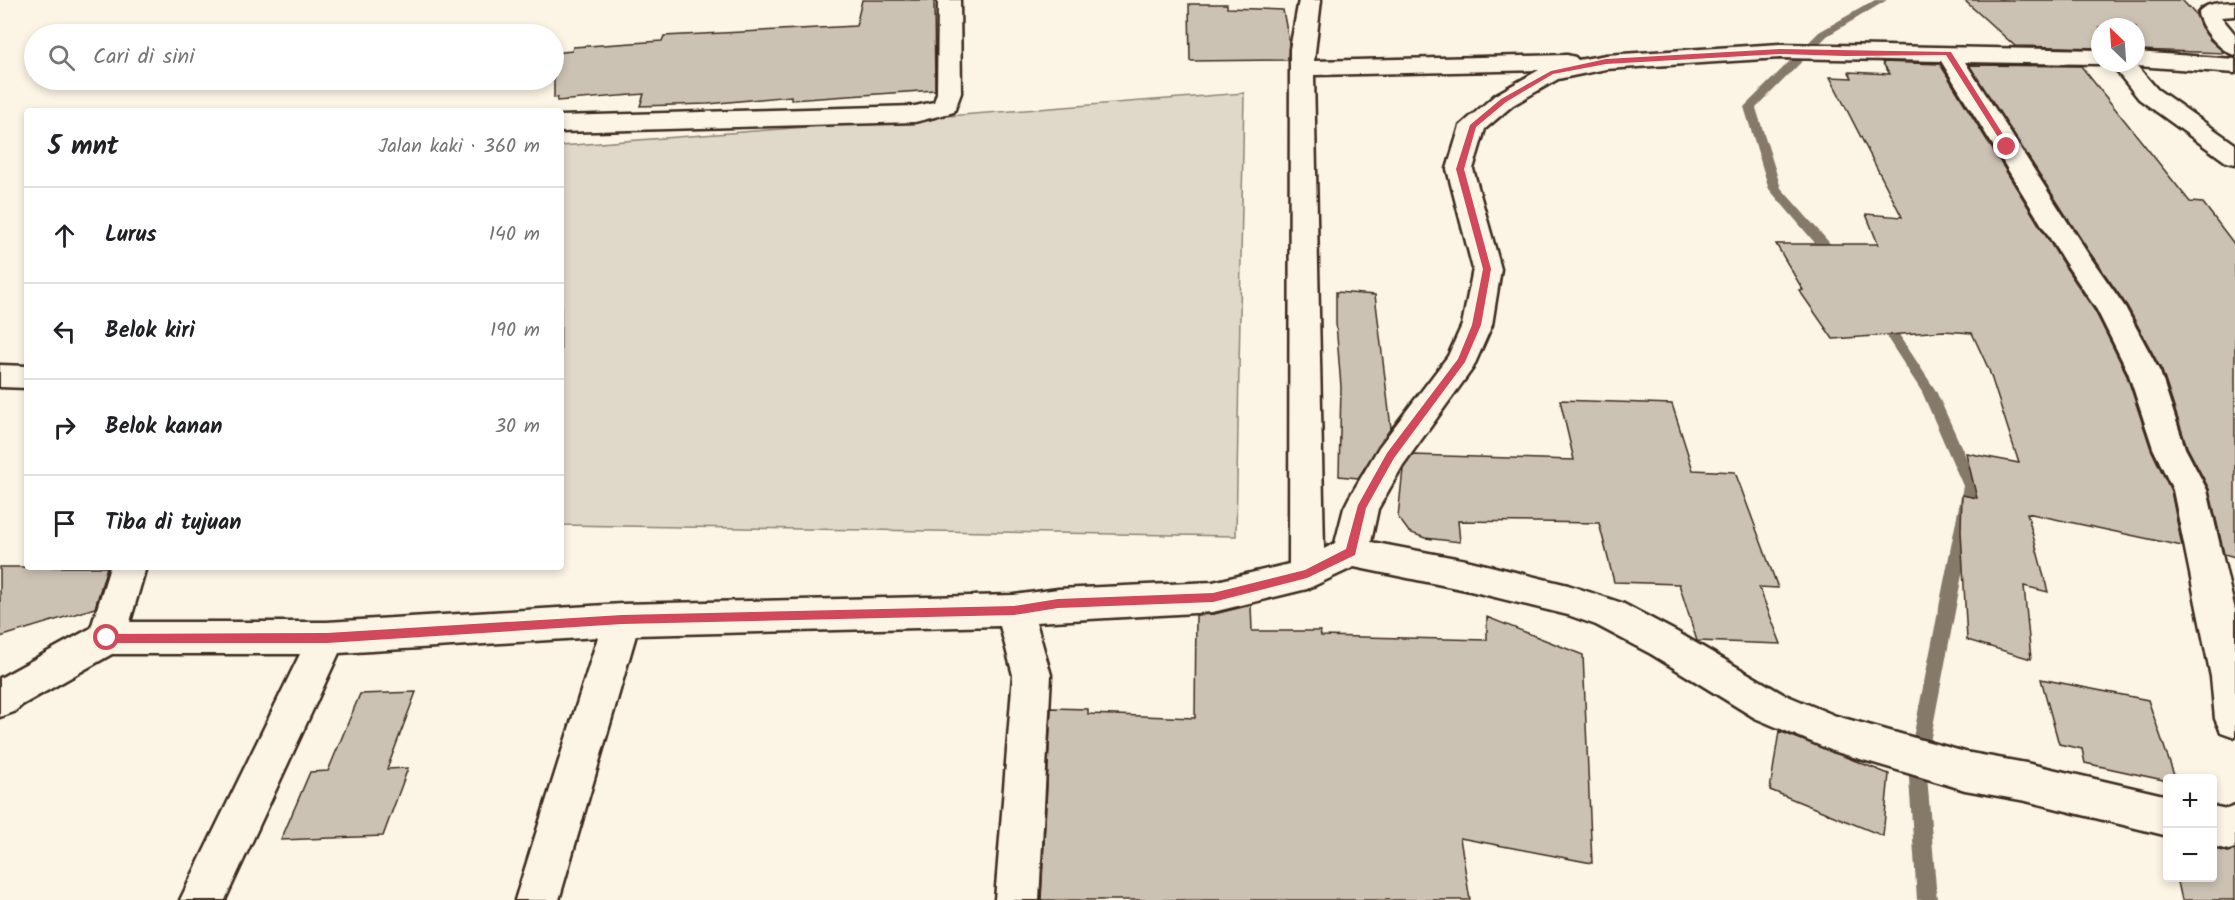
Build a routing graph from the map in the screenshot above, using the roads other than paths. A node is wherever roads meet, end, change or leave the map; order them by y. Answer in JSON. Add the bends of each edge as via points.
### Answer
{"nodes":[{"id":1,"x":949,"y":0,"type":"edge"},
{"id":2,"x":1310,"y":0,"type":"edge"},
{"id":3,"x":2235,"y":9,"type":"edge"},
{"id":4,"x":2235,"y":48,"type":"edge"},
{"id":5,"x":1948,"y":53,"type":"junction"},
{"id":6,"x":2091,"y":57,"type":"edge"},
{"id":7,"x":2145,"y":60,"type":"edge"},
{"id":8,"x":1606,"y":62,"type":"junction"},
{"id":9,"x":2235,"y":66,"type":"edge"},
{"id":10,"x":1302,"y":68,"type":"junction"},
{"id":11,"x":2130,"y":72,"type":"edge"},
{"id":12,"x":564,"y":124,"type":"edge"},
{"id":13,"x":2235,"y":156,"type":"edge"},
{"id":14,"x":0,"y":376,"type":"edge"},
{"id":15,"x":24,"y":377,"type":"edge"},
{"id":16,"x":1351,"y":552,"type":"junction"},
{"id":17,"x":127,"y":570,"type":"edge"},
{"id":18,"x":1307,"y":574,"type":"junction"},
{"id":19,"x":1014,"y":610,"type":"junction"},
{"id":20,"x":622,"y":620,"type":"junction"},
{"id":21,"x":107,"y":638,"type":"junction"},
{"id":22,"x":327,"y":638,"type":"junction"},
{"id":23,"x":0,"y":700,"type":"edge"},
{"id":24,"x":2235,"y":719,"type":"edge"},
{"id":25,"x":2163,"y":815,"type":"edge"},
{"id":26,"x":2235,"y":826,"type":"edge"},
{"id":27,"x":2217,"y":827,"type":"edge"},
{"id":28,"x":202,"y":900,"type":"edge"},
{"id":29,"x":537,"y":900,"type":"edge"},
{"id":30,"x":1017,"y":900,"type":"edge"}],
"edges":[{"from":1,"to":12,"type":"street","via":[[950,93],[945,107],[915,114]]},
{"from":2,"to":10,"type":"street"},
{"from":3,"to":4,"type":"street","via":[[2209,13],[2210,20]]},
{"from":5,"to":6,"type":"street"},
{"from":5,"to":8,"type":"street","via":[[1780,51]]},
{"from":5,"to":24,"type":"street","via":[[2110,307],[2144,372],[2169,448],[2190,490],[2230,677]]},
{"from":7,"to":9,"type":"street"},
{"from":8,"to":10,"type":"street"},
{"from":8,"to":16,"type":"street","via":[[1551,73],[1504,100],[1473,126],[1460,169],[1487,269],[1477,325],[1462,360],[1391,456],[1361,508]]},
{"from":10,"to":18,"type":"street"},
{"from":11,"to":13,"type":"street","via":[[2148,94]]},
{"from":14,"to":15,"type":"street"},
{"from":16,"to":18,"type":"street"},
{"from":16,"to":25,"type":"street","via":[[1466,575],[1568,600],[1610,615],[1769,706],[1833,733],[1965,771]]},
{"from":17,"to":21,"type":"street"},
{"from":18,"to":19,"type":"street","via":[[1213,597],[1058,604]]},
{"from":19,"to":20,"type":"street"},
{"from":19,"to":30,"type":"street","via":[[1032,675]]},
{"from":20,"to":22,"type":"street"},
{"from":20,"to":29,"type":"street"},
{"from":21,"to":22,"type":"street"},
{"from":21,"to":23,"type":"street"},
{"from":22,"to":28,"type":"street"},
{"from":26,"to":27,"type":"street","via":[[2229,830]]}]}
